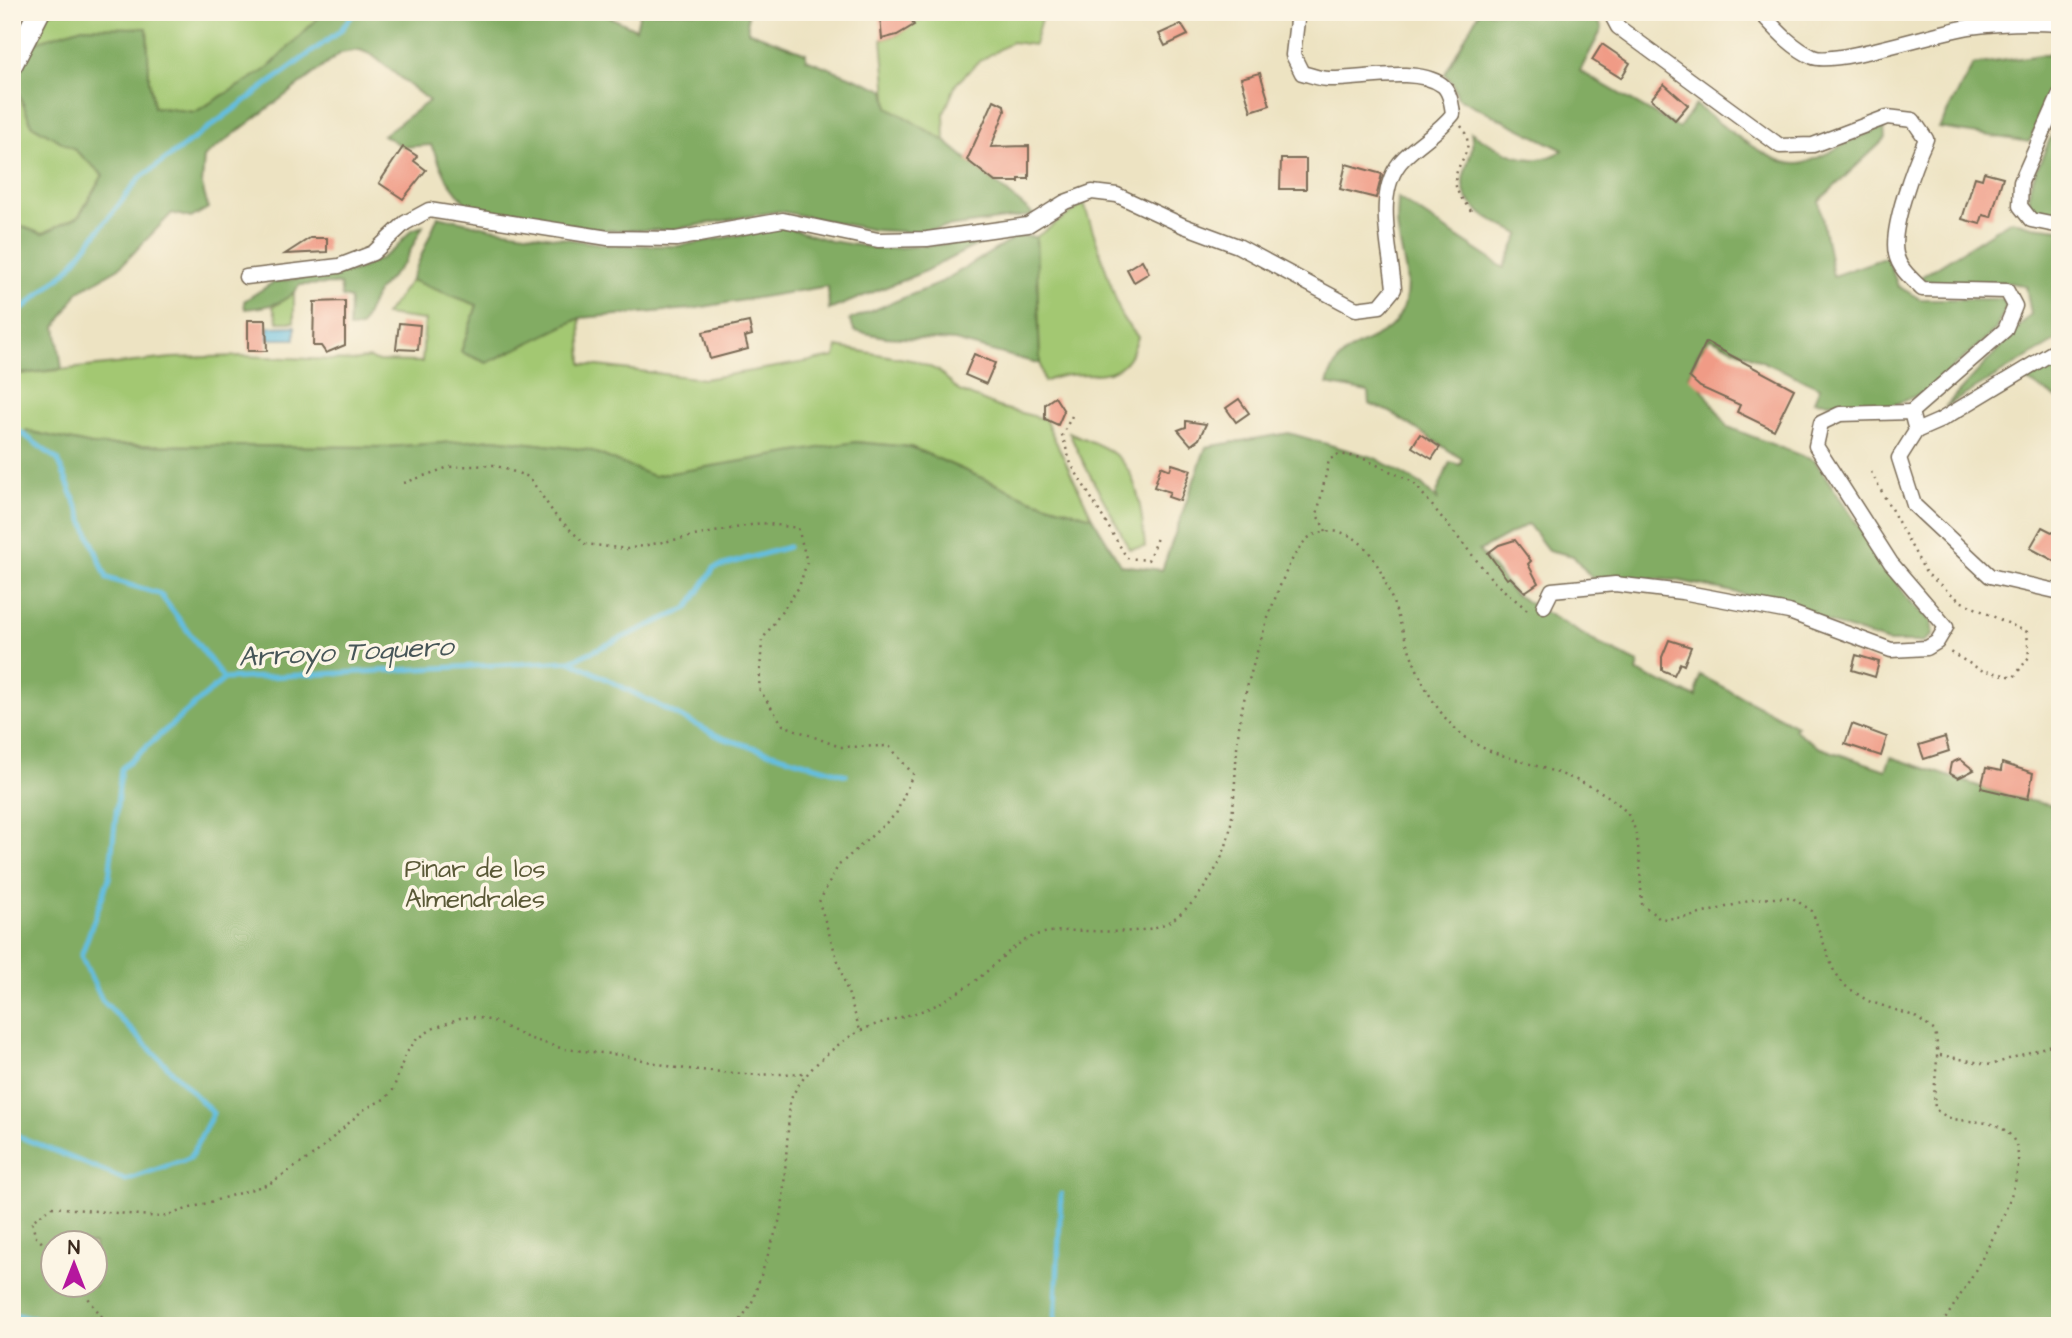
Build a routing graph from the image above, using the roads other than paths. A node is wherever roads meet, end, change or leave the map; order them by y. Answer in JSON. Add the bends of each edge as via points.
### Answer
{"nodes":[{"id":1,"x":39,"y":12,"type":"edge"},
{"id":2,"x":1298,"y":12,"type":"edge"},
{"id":3,"x":1609,"y":12,"type":"edge"},
{"id":4,"x":1760,"y":12,"type":"edge"},
{"id":5,"x":2060,"y":24,"type":"edge"},
{"id":6,"x":12,"y":64,"type":"edge"},
{"id":7,"x":2060,"y":94,"type":"edge"},
{"id":8,"x":2060,"y":226,"type":"edge"},
{"id":9,"x":246,"y":277,"type":"dead end"},
{"id":10,"x":2060,"y":348,"type":"edge"},
{"id":11,"x":1911,"y":412,"type":"junction"},
{"id":12,"x":1916,"y":431,"type":"junction"},
{"id":13,"x":2060,"y":592,"type":"edge"},
{"id":14,"x":1544,"y":606,"type":"road end"}],
"edges":[{"from":1,"to":6,"type":"main road"},
{"from":2,"to":9,"type":"street","via":[[1293,55],[1303,73],[1326,79],[1424,77],[1443,86],[1452,102],[1452,114],[1443,126],[1402,160],[1389,180],[1385,210],[1394,289],[1380,306],[1356,310],[1238,246],[1117,195],[1092,192],[1028,225],[927,239],[878,240],[783,220],[676,239],[608,238],[429,210],[405,223],[373,253],[339,266]]},
{"from":3,"to":11,"type":"street","via":[[1618,27],[1780,146],[1813,145],[1887,117],[1913,120],[1926,139],[1908,180],[1898,231],[1895,254],[1904,272],[1922,289],[2007,291],[2015,306],[2005,330]]},
{"from":4,"to":5,"type":"street","via":[[1784,38],[1815,58],[1969,27]]},
{"from":7,"to":8,"type":"street","via":[[2021,182],[2020,206],[2031,220]]},
{"from":10,"to":12,"type":"street"},
{"from":11,"to":12,"type":"street"},
{"from":11,"to":14,"type":"street","via":[[1840,414],[1821,424],[1816,446],[1891,563],[1946,627],[1927,648],[1891,650],[1789,612],[1615,584],[1552,590]]},
{"from":12,"to":13,"type":"street","via":[[1899,457],[1914,505],[1990,576]]}]}
